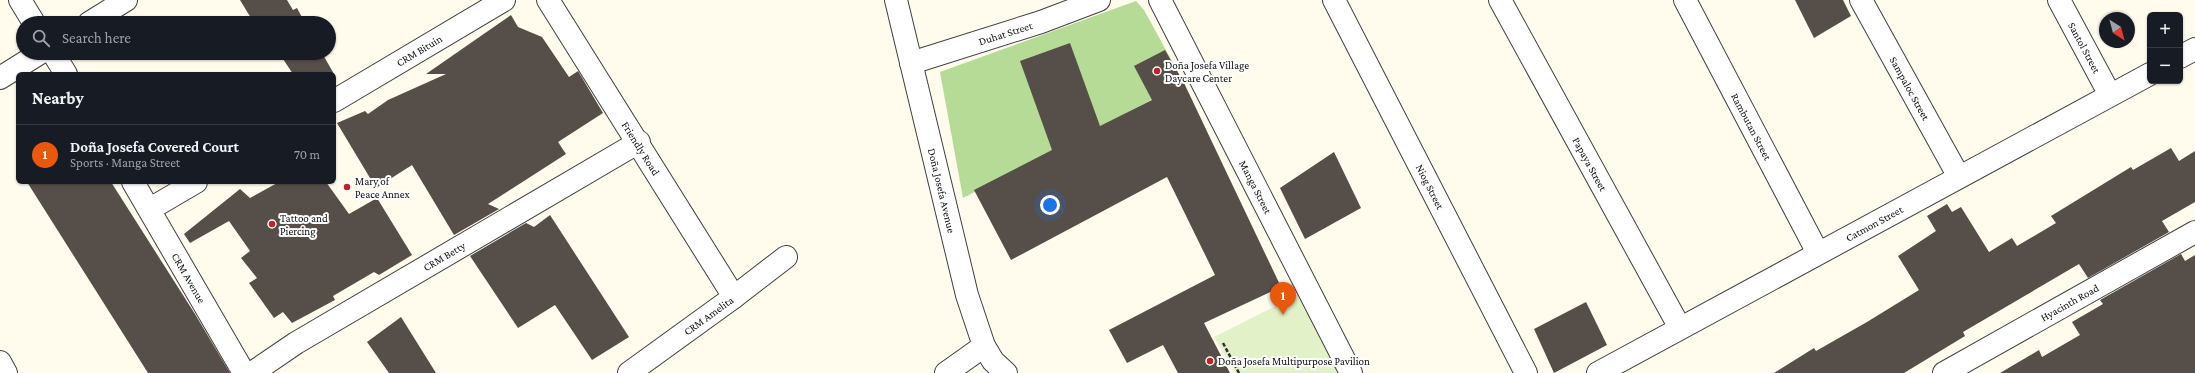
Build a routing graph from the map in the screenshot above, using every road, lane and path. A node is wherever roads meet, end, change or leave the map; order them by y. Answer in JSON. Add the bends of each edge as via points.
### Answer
{"nodes":[{"id":1,"x":20,"y":0,"type":"edge"},
{"id":2,"x":126,"y":0,"type":"edge"},
{"id":3,"x":504,"y":0,"type":"edge"},
{"id":4,"x":548,"y":0,"type":"edge"},
{"id":5,"x":896,"y":0,"type":"edge"},
{"id":6,"x":1099,"y":0,"type":"edge"},
{"id":7,"x":1160,"y":0,"type":"edge"},
{"id":8,"x":1334,"y":0,"type":"edge"},
{"id":9,"x":1500,"y":0,"type":"edge"},
{"id":10,"x":1685,"y":0,"type":"edge"},
{"id":11,"x":1861,"y":0,"type":"edge"},
{"id":12,"x":2059,"y":0,"type":"edge"},
{"id":13,"x":30,"y":16,"type":"edge"},
{"id":14,"x":100,"y":16,"type":"edge"},
{"id":15,"x":2195,"y":49,"type":"edge"},
{"id":16,"x":2183,"y":55,"type":"edge"},
{"id":17,"x":29,"y":60,"type":"edge"},
{"id":18,"x":57,"y":60,"type":"edge"},
{"id":19,"x":911,"y":63,"type":"junction"},
{"id":20,"x":65,"y":72,"type":"edge"},
{"id":21,"x":2147,"y":76,"type":"edge"},
{"id":22,"x":0,"y":78,"type":"edge"},
{"id":23,"x":2110,"y":95,"type":"junction"},
{"id":24,"x":336,"y":99,"type":"edge"},
{"id":25,"x":639,"y":142,"type":"junction"},
{"id":26,"x":1959,"y":177,"type":"junction"},
{"id":27,"x":134,"y":184,"type":"edge"},
{"id":28,"x":193,"y":184,"type":"edge"},
{"id":29,"x":150,"y":209,"type":"junction"},
{"id":30,"x":2195,"y":232,"type":"edge"},
{"id":31,"x":1818,"y":253,"type":"junction"},
{"id":32,"x":786,"y":257,"type":"dead end"},
{"id":33,"x":734,"y":297,"type":"junction"},
{"id":34,"x":1680,"y":328,"type":"junction"},
{"id":35,"x":1223,"y":343,"type":"dead end"},
{"id":36,"x":984,"y":346,"type":"junction"},
{"id":37,"x":0,"y":362,"type":"edge"},
{"id":38,"x":6,"y":373,"type":"edge"},
{"id":39,"x":244,"y":373,"type":"edge"},
{"id":40,"x":252,"y":373,"type":"edge"},
{"id":41,"x":629,"y":373,"type":"edge"},
{"id":42,"x":946,"y":373,"type":"edge"},
{"id":43,"x":1006,"y":373,"type":"edge"},
{"id":44,"x":1239,"y":373,"type":"edge"},
{"id":45,"x":1352,"y":373,"type":"edge"},
{"id":46,"x":1526,"y":373,"type":"edge"},
{"id":47,"x":1598,"y":373,"type":"edge"},
{"id":48,"x":1944,"y":373,"type":"edge"}],
"edges":[{"from":1,"to":13,"type":"street"},
{"from":2,"to":14,"type":"street"},
{"from":3,"to":24,"type":"street","name":"CRM Bituin"},
{"from":4,"to":25,"type":"street","name":"Friendly Road"},
{"from":5,"to":19,"type":"street","name":"Doña Josefa Avenue"},
{"from":6,"to":19,"type":"street","name":"Duhat Street","via":[[1041,22]]},
{"from":7,"to":45,"type":"street","name":"Manga Street"},
{"from":8,"to":46,"type":"street","name":"Niog Street"},
{"from":9,"to":34,"type":"street","name":"Papaya Street"},
{"from":10,"to":31,"type":"street","name":"Rambutan Street"},
{"from":11,"to":26,"type":"street","name":"Sampaloc Street"},
{"from":12,"to":23,"type":"street","name":"Santol Street"},
{"from":15,"to":16,"type":"street"},
{"from":17,"to":22,"type":"street"},
{"from":18,"to":20,"type":"street"},
{"from":19,"to":36,"type":"street","name":"Doña Josefa Avenue","via":[[967,295]]},
{"from":21,"to":23,"type":"street","name":"Catmon Street"},
{"from":23,"to":26,"type":"street","name":"Catmon Street"},
{"from":25,"to":33,"type":"street","name":"Friendly Road"},
{"from":25,"to":40,"type":"street","name":"CRM Betty","via":[[296,343]]},
{"from":26,"to":31,"type":"street","name":"Catmon Street"},
{"from":27,"to":29,"type":"street","name":"CRM Avenue"},
{"from":28,"to":29,"type":"street"},
{"from":29,"to":39,"type":"street","name":"CRM Avenue"},
{"from":30,"to":48,"type":"street","name":"Hyacinth Road"},
{"from":31,"to":34,"type":"street","name":"Catmon Street"},
{"from":32,"to":33,"type":"street","name":"CRM Amelita"},
{"from":33,"to":41,"type":"street","name":"CRM Amelita"},
{"from":34,"to":47,"type":"street","name":"Catmon Street"},
{"from":35,"to":44,"type":"path"},
{"from":36,"to":42,"type":"street"},
{"from":36,"to":43,"type":"street","name":"Doña Josefa Avenue","via":[[993,361]]},
{"from":37,"to":38,"type":"street"}]}
